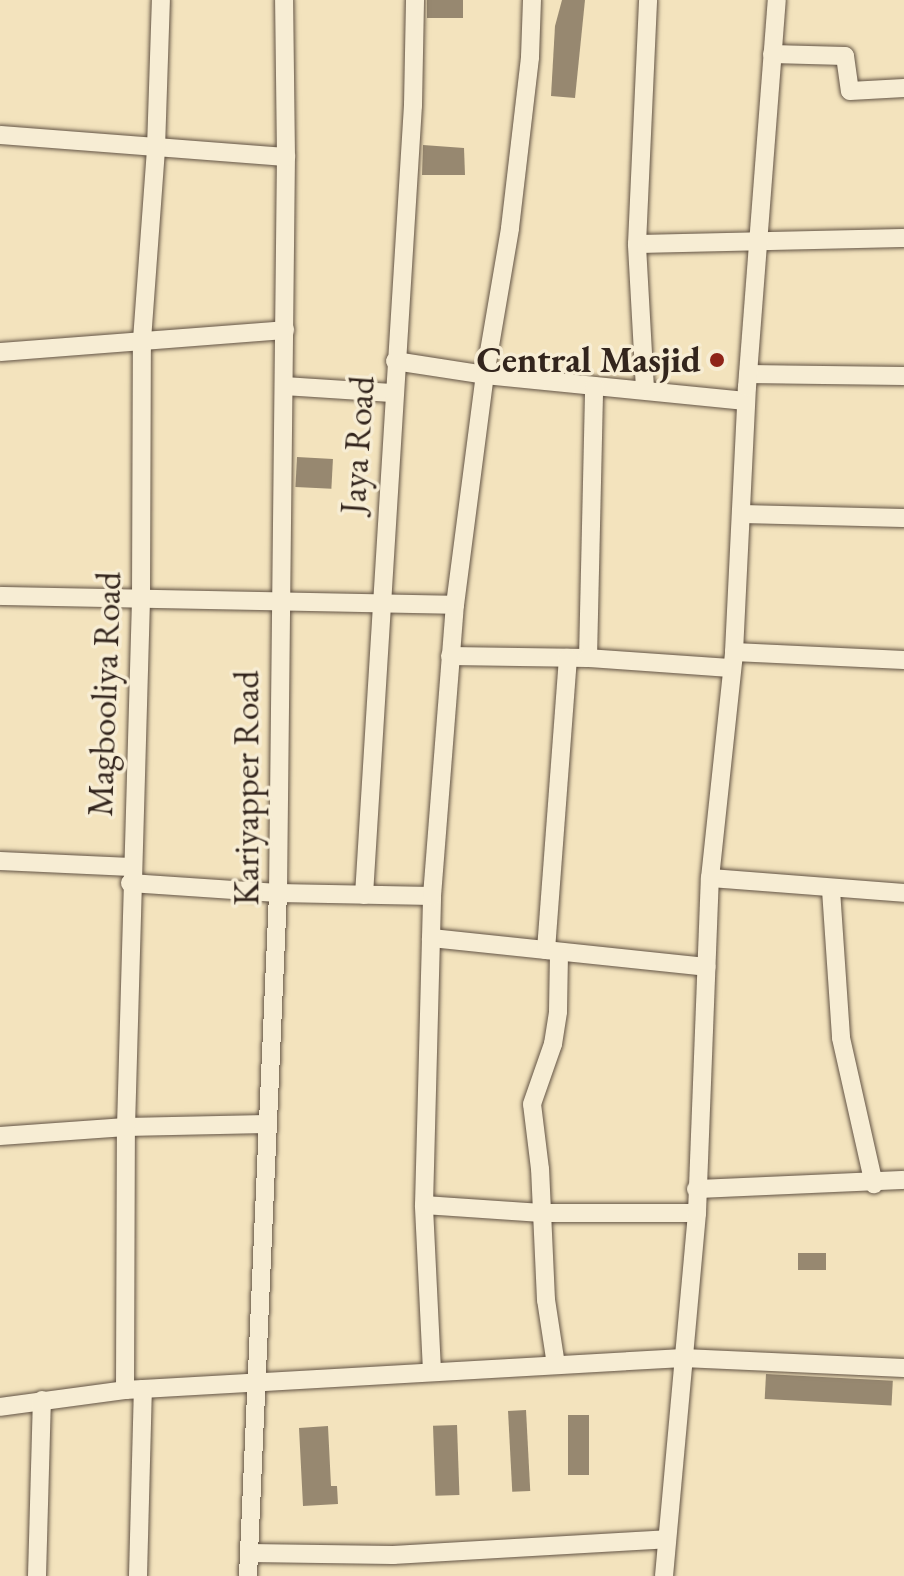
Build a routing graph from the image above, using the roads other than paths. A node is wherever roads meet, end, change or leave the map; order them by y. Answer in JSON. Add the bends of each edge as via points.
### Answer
{"nodes":[{"id":1,"x":161,"y":0,"type":"edge"},
{"id":2,"x":284,"y":0,"type":"edge"},
{"id":3,"x":415,"y":0,"type":"edge"},
{"id":4,"x":532,"y":0,"type":"edge"},
{"id":5,"x":648,"y":0,"type":"edge"},
{"id":6,"x":777,"y":0,"type":"edge"},
{"id":7,"x":772,"y":54,"type":"junction"},
{"id":8,"x":904,"y":88,"type":"edge"},
{"id":9,"x":0,"y":135,"type":"edge"},
{"id":10,"x":156,"y":148,"type":"junction"},
{"id":11,"x":286,"y":157,"type":"junction"},
{"id":12,"x":904,"y":238,"type":"edge"},
{"id":13,"x":757,"y":242,"type":"junction"},
{"id":14,"x":637,"y":244,"type":"junction"},
{"id":15,"x":285,"y":330,"type":"junction"},
{"id":16,"x":142,"y":340,"type":"junction"},
{"id":17,"x":0,"y":352,"type":"edge"},
{"id":18,"x":395,"y":361,"type":"junction"},
{"id":19,"x":748,"y":374,"type":"junction"},
{"id":20,"x":485,"y":375,"type":"junction"},
{"id":21,"x":904,"y":376,"type":"edge"},
{"id":22,"x":284,"y":386,"type":"junction"},
{"id":23,"x":594,"y":386,"type":"junction"},
{"id":24,"x":645,"y":389,"type":"junction"},
{"id":25,"x":392,"y":393,"type":"junction"},
{"id":26,"x":746,"y":401,"type":"junction"},
{"id":27,"x":741,"y":514,"type":"junction"},
{"id":28,"x":904,"y":518,"type":"edge"},
{"id":29,"x":0,"y":596,"type":"edge"},
{"id":30,"x":141,"y":601,"type":"junction"},
{"id":31,"x":279,"y":602,"type":"junction"},
{"id":32,"x":380,"y":603,"type":"junction"},
{"id":33,"x":455,"y":605,"type":"junction"},
{"id":34,"x":450,"y":656,"type":"junction"},
{"id":35,"x":568,"y":658,"type":"junction"},
{"id":36,"x":588,"y":658,"type":"junction"},
{"id":37,"x":733,"y":660,"type":"junction"},
{"id":38,"x":904,"y":660,"type":"edge"},
{"id":39,"x":0,"y":861,"type":"edge"},
{"id":40,"x":131,"y":875,"type":"junction"},
{"id":41,"x":710,"y":878,"type":"junction"},
{"id":42,"x":831,"y":890,"type":"junction"},
{"id":43,"x":278,"y":893,"type":"junction"},
{"id":44,"x":904,"y":893,"type":"edge"},
{"id":45,"x":364,"y":895,"type":"junction"},
{"id":46,"x":432,"y":896,"type":"junction"},
{"id":47,"x":431,"y":938,"type":"junction"},
{"id":48,"x":553,"y":951,"type":"junction"},
{"id":49,"x":706,"y":967,"type":"junction"},
{"id":50,"x":266,"y":1124,"type":"junction"},
{"id":51,"x":126,"y":1127,"type":"junction"},
{"id":52,"x":0,"y":1136,"type":"edge"},
{"id":53,"x":904,"y":1180,"type":"edge"},
{"id":54,"x":874,"y":1184,"type":"junction"},
{"id":55,"x":696,"y":1189,"type":"junction"},
{"id":56,"x":424,"y":1205,"type":"junction"},
{"id":57,"x":542,"y":1213,"type":"junction"},
{"id":58,"x":697,"y":1213,"type":"junction"},
{"id":59,"x":683,"y":1358,"type":"junction"},
{"id":60,"x":556,"y":1365,"type":"junction"},
{"id":61,"x":904,"y":1368,"type":"edge"},
{"id":62,"x":432,"y":1371,"type":"junction"},
{"id":63,"x":258,"y":1385,"type":"junction"},
{"id":64,"x":134,"y":1390,"type":"junction"},
{"id":65,"x":42,"y":1400,"type":"junction"},
{"id":66,"x":0,"y":1407,"type":"edge"},
{"id":67,"x":667,"y":1539,"type":"junction"},
{"id":68,"x":249,"y":1553,"type":"junction"},
{"id":69,"x":37,"y":1576,"type":"edge"},
{"id":70,"x":138,"y":1576,"type":"edge"},
{"id":71,"x":248,"y":1576,"type":"edge"},
{"id":72,"x":664,"y":1576,"type":"edge"}],
"edges":[{"from":1,"to":10,"type":"street","name":"Magbooliya Road"},
{"from":2,"to":11,"type":"street","name":"Kariyapper Road"},
{"from":3,"to":18,"type":"street","name":"Jaya Road"},
{"from":4,"to":20,"type":"street","via":[[510,228]]},
{"from":5,"to":14,"type":"street"},
{"from":6,"to":7,"type":"street"},
{"from":7,"to":8,"type":"street","via":[[845,56],[850,91]]},
{"from":7,"to":13,"type":"street"},
{"from":9,"to":10,"type":"street"},
{"from":10,"to":11,"type":"street"},
{"from":10,"to":16,"type":"street","name":"Magbooliya Road"},
{"from":11,"to":15,"type":"street","name":"Kariyapper Road"},
{"from":12,"to":13,"type":"street"},
{"from":13,"to":14,"type":"street"},
{"from":13,"to":19,"type":"street"},
{"from":14,"to":24,"type":"street"},
{"from":15,"to":16,"type":"street"},
{"from":15,"to":22,"type":"street","name":"Kariyapper Road"},
{"from":16,"to":17,"type":"street"},
{"from":16,"to":30,"type":"street","name":"Magbooliya Road"},
{"from":18,"to":20,"type":"street"},
{"from":18,"to":25,"type":"street","name":"Jaya Road"},
{"from":19,"to":21,"type":"street"},
{"from":19,"to":26,"type":"street"},
{"from":20,"to":23,"type":"street"},
{"from":20,"to":33,"type":"street"},
{"from":22,"to":25,"type":"street"},
{"from":22,"to":31,"type":"street","name":"Kariyapper Road"},
{"from":23,"to":24,"type":"street"},
{"from":23,"to":36,"type":"street"},
{"from":24,"to":26,"type":"street"},
{"from":25,"to":32,"type":"street","name":"Jaya Road"},
{"from":26,"to":27,"type":"street"},
{"from":27,"to":28,"type":"street"},
{"from":27,"to":37,"type":"street"},
{"from":29,"to":30,"type":"street"},
{"from":30,"to":31,"type":"street"},
{"from":30,"to":40,"type":"street","name":"Magbooliya Road"},
{"from":31,"to":32,"type":"street"},
{"from":31,"to":43,"type":"street","name":"Kariyapper Road"},
{"from":32,"to":33,"type":"street"},
{"from":32,"to":45,"type":"street","name":"Jaya Road"},
{"from":33,"to":34,"type":"street"},
{"from":34,"to":35,"type":"street"},
{"from":34,"to":46,"type":"street"},
{"from":35,"to":36,"type":"street"},
{"from":35,"to":48,"type":"street"},
{"from":36,"to":37,"type":"street"},
{"from":37,"to":38,"type":"street"},
{"from":37,"to":41,"type":"street"},
{"from":39,"to":40,"type":"street"},
{"from":40,"to":43,"type":"street"},
{"from":40,"to":51,"type":"street","name":"Magbooliya Road"},
{"from":41,"to":42,"type":"street"},
{"from":41,"to":49,"type":"street"},
{"from":42,"to":44,"type":"street"},
{"from":42,"to":54,"type":"street","via":[[841,1038]]},
{"from":43,"to":45,"type":"street"},
{"from":43,"to":50,"type":"street","name":"Kariyapper Road"},
{"from":45,"to":46,"type":"street"},
{"from":46,"to":47,"type":"street"},
{"from":47,"to":48,"type":"street"},
{"from":47,"to":56,"type":"street"},
{"from":48,"to":49,"type":"street"},
{"from":48,"to":57,"type":"street","via":[[558,1011],[553,1044],[532,1104]]},
{"from":49,"to":55,"type":"street"},
{"from":50,"to":51,"type":"street"},
{"from":50,"to":63,"type":"street","name":"Kariyapper Road"},
{"from":51,"to":52,"type":"street"},
{"from":51,"to":64,"type":"street","name":"Magbooliya Road"},
{"from":53,"to":54,"type":"street"},
{"from":54,"to":55,"type":"street"},
{"from":55,"to":58,"type":"street"},
{"from":56,"to":57,"type":"street"},
{"from":56,"to":62,"type":"street"},
{"from":57,"to":58,"type":"street"},
{"from":57,"to":60,"type":"street"},
{"from":58,"to":59,"type":"street"},
{"from":59,"to":60,"type":"street"},
{"from":59,"to":61,"type":"street"},
{"from":59,"to":67,"type":"street"},
{"from":60,"to":62,"type":"street"},
{"from":62,"to":63,"type":"street"},
{"from":63,"to":64,"type":"street"},
{"from":63,"to":68,"type":"street","name":"Kariyapper Road"},
{"from":64,"to":65,"type":"street"},
{"from":64,"to":70,"type":"street","name":"Magbooliya Road"},
{"from":65,"to":66,"type":"street"},
{"from":65,"to":69,"type":"street"},
{"from":67,"to":68,"type":"street","via":[[393,1555]]},
{"from":67,"to":72,"type":"street"},
{"from":68,"to":71,"type":"street","name":"Kariyapper Road"}]}
